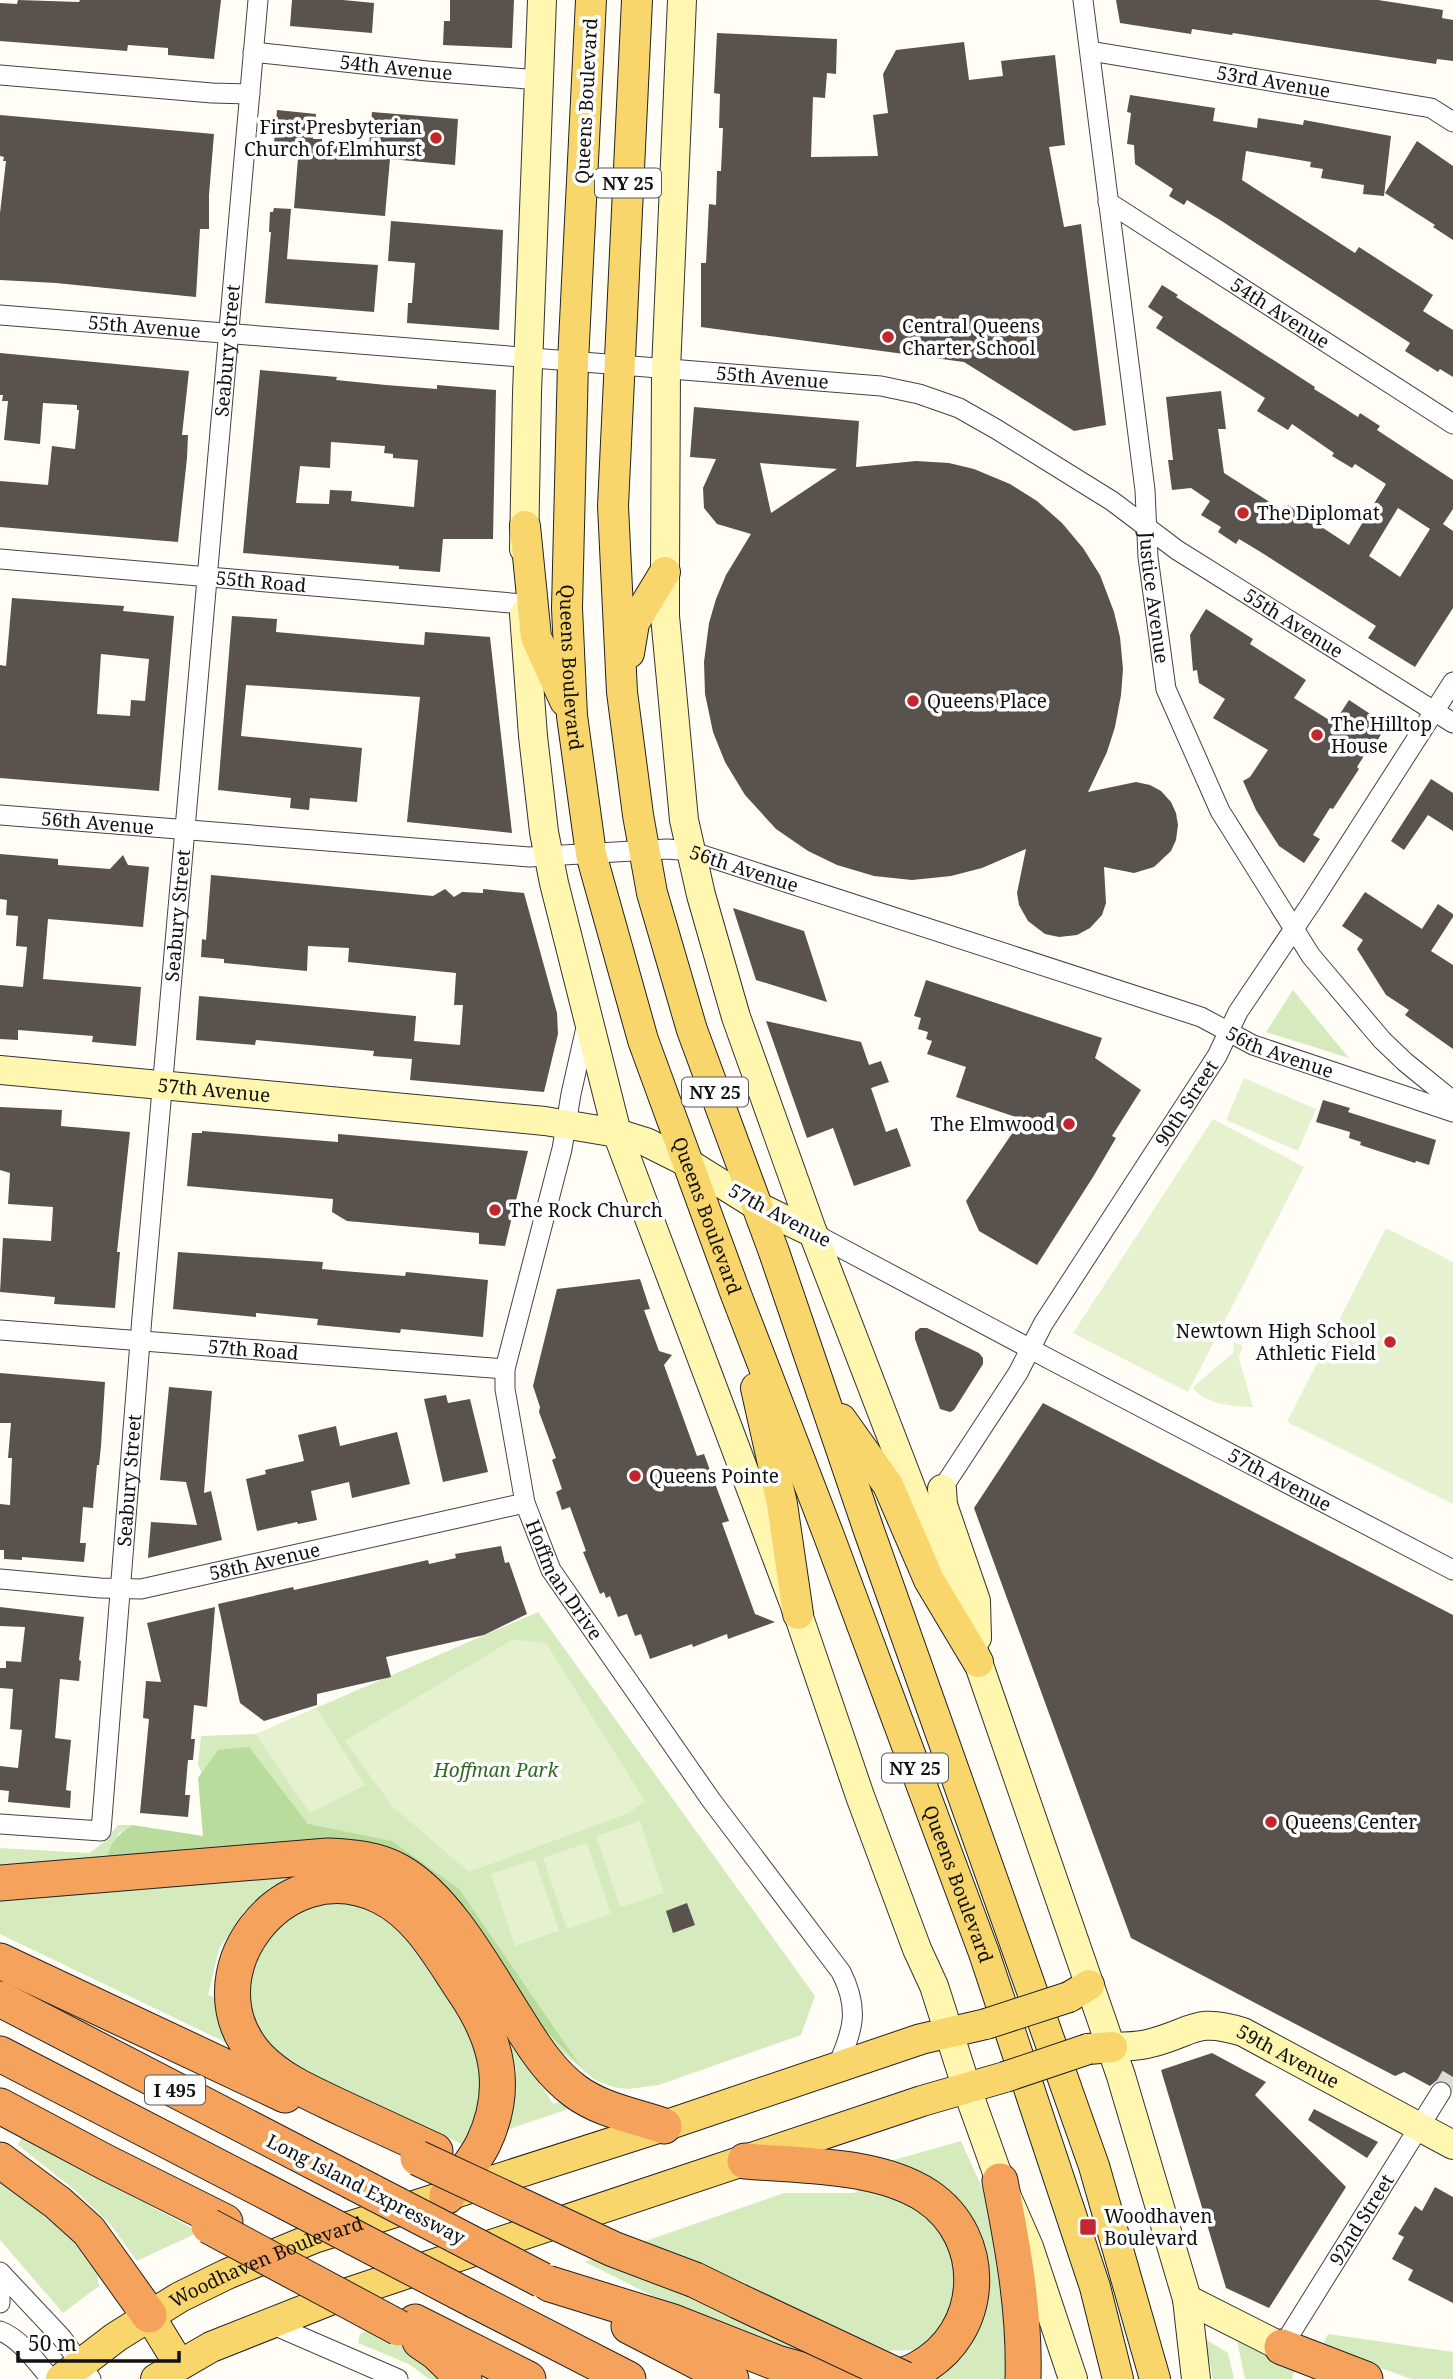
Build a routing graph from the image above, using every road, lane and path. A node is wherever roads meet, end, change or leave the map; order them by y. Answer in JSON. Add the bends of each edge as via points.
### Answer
{"nodes":[{"id":1,"x":258,"y":0,"type":"edge"},
{"id":2,"x":542,"y":0,"type":"edge"},
{"id":3,"x":591,"y":0,"type":"edge"},
{"id":4,"x":638,"y":0,"type":"edge"},
{"id":5,"x":682,"y":0,"type":"edge"},
{"id":6,"x":1083,"y":0,"type":"edge"},
{"id":7,"x":1090,"y":51,"type":"junction"},
{"id":8,"x":253,"y":52,"type":"junction"},
{"id":9,"x":0,"y":75,"type":"edge"},
{"id":10,"x":540,"y":80,"type":"junction"},
{"id":11,"x":250,"y":94,"type":"junction"},
{"id":12,"x":1453,"y":122,"type":"edge"},
{"id":13,"x":1108,"y":202,"type":"junction"},
{"id":14,"x":0,"y":315,"type":"edge"},
{"id":15,"x":228,"y":334,"type":"junction"},
{"id":16,"x":528,"y":358,"type":"junction"},
{"id":17,"x":573,"y":362,"type":"junction"},
{"id":18,"x":618,"y":366,"type":"junction"},
{"id":19,"x":666,"y":370,"type":"junction"},
{"id":20,"x":1453,"y":424,"type":"edge"},
{"id":21,"x":525,"y":526,"type":"junction"},
{"id":22,"x":1146,"y":526,"type":"junction"},
{"id":23,"x":0,"y":559,"type":"edge"},
{"id":24,"x":665,"y":572,"type":"junction"},
{"id":25,"x":207,"y":577,"type":"junction"},
{"id":26,"x":523,"y":604,"type":"junction"},
{"id":27,"x":1453,"y":681,"type":"edge"},
{"id":28,"x":622,"y":692,"type":"junction"},
{"id":29,"x":1434,"y":710,"type":"junction"},
{"id":30,"x":572,"y":716,"type":"junction"},
{"id":31,"x":1453,"y":723,"type":"edge"},
{"id":32,"x":0,"y":815,"type":"edge"},
{"id":33,"x":185,"y":830,"type":"junction"},
{"id":34,"x":645,"y":850,"type":"junction"},
{"id":35,"x":690,"y":851,"type":"junction"},
{"id":36,"x":591,"y":854,"type":"junction"},
{"id":37,"x":549,"y":857,"type":"junction"},
{"id":38,"x":1293,"y":929,"type":"junction"},
{"id":39,"x":588,"y":1019,"type":"junction"},
{"id":40,"x":1228,"y":1032,"type":"junction"},
{"id":41,"x":0,"y":1070,"type":"edge"},
{"id":42,"x":164,"y":1084,"type":"junction"},
{"id":43,"x":1453,"y":1101,"type":"edge"},
{"id":44,"x":1453,"y":1112,"type":"edge"},
{"id":45,"x":565,"y":1124,"type":"junction"},
{"id":46,"x":617,"y":1133,"type":"junction"},
{"id":47,"x":690,"y":1164,"type":"junction"},
{"id":48,"x":757,"y":1206,"type":"junction"},
{"id":49,"x":813,"y":1233,"type":"junction"},
{"id":50,"x":735,"y":1292,"type":"junction"},
{"id":51,"x":0,"y":1329,"type":"edge"},
{"id":52,"x":140,"y":1342,"type":"junction"},
{"id":53,"x":1030,"y":1349,"type":"junction"},
{"id":54,"x":505,"y":1369,"type":"junction"},
{"id":55,"x":823,"y":1394,"type":"junction"},
{"id":56,"x":942,"y":1489,"type":"joint"},
{"id":57,"x":525,"y":1503,"type":"junction"},
{"id":58,"x":1453,"y":1570,"type":"edge"},
{"id":59,"x":0,"y":1579,"type":"edge"},
{"id":60,"x":120,"y":1588,"type":"junction"},
{"id":61,"x":798,"y":1614,"type":"junction"},
{"id":62,"x":978,"y":1662,"type":"junction"},
{"id":63,"x":0,"y":1824,"type":"edge"},
{"id":64,"x":0,"y":1883,"type":"edge"},
{"id":65,"x":0,"y":1961,"type":"edge"},
{"id":66,"x":1079,"y":1991,"type":"junction"},
{"id":67,"x":0,"y":1999,"type":"edge"},
{"id":68,"x":948,"y":2033,"type":"junction"},
{"id":69,"x":1100,"y":2048,"type":"junction"},
{"id":70,"x":0,"y":2054,"type":"edge"},
{"id":71,"x":837,"y":2067,"type":"junction"},
{"id":72,"x":967,"y":2089,"type":"junction"},
{"id":73,"x":1441,"y":2092,"type":"tunnel mouth"},
{"id":74,"x":0,"y":2106,"type":"edge"},
{"id":75,"x":664,"y":2126,"type":"junction"},
{"id":76,"x":1420,"y":2127,"type":"junction"},
{"id":77,"x":1453,"y":2145,"type":"edge"},
{"id":78,"x":426,"y":2155,"type":"junction"},
{"id":79,"x":0,"y":2160,"type":"edge"},
{"id":80,"x":745,"y":2161,"type":"junction"},
{"id":81,"x":1000,"y":2181,"type":"junction"},
{"id":82,"x":447,"y":2196,"type":"junction"},
{"id":83,"x":0,"y":2272,"type":"edge"},
{"id":84,"x":546,"y":2282,"type":"junction"},
{"id":85,"x":0,"y":2292,"type":"edge"},
{"id":86,"x":1187,"y":2299,"type":"junction"},
{"id":87,"x":0,"y":2303,"type":"edge"},
{"id":88,"x":149,"y":2315,"type":"junction"},
{"id":89,"x":270,"y":2323,"type":"junction"},
{"id":90,"x":407,"y":2325,"type":"junction"},
{"id":91,"x":0,"y":2331,"type":"edge"},
{"id":92,"x":1282,"y":2347,"type":"junction"},
{"id":93,"x":77,"y":2374,"type":"edge"},
{"id":94,"x":174,"y":2374,"type":"edge"},
{"id":95,"x":51,"y":2379,"type":"edge"},
{"id":96,"x":398,"y":2379,"type":"edge"},
{"id":97,"x":464,"y":2379,"type":"edge"},
{"id":98,"x":528,"y":2379,"type":"edge"},
{"id":99,"x":628,"y":2379,"type":"edge"},
{"id":100,"x":731,"y":2379,"type":"edge"},
{"id":101,"x":864,"y":2379,"type":"edge"},
{"id":102,"x":904,"y":2379,"type":"edge"},
{"id":103,"x":1023,"y":2379,"type":"edge"},
{"id":104,"x":1073,"y":2379,"type":"edge"},
{"id":105,"x":1118,"y":2379,"type":"edge"},
{"id":106,"x":1155,"y":2379,"type":"edge"},
{"id":107,"x":1196,"y":2379,"type":"edge"},
{"id":108,"x":1365,"y":2379,"type":"edge"}],
"edges":[{"from":1,"to":8,"type":"street","name":"Seabury Street"},
{"from":2,"to":10,"type":"street"},
{"from":3,"to":17,"type":"main road","name":"Queens Boulevard","number":"NY 25"},
{"from":4,"to":18,"type":"main road","name":"Queens Boulevard","number":"NY 25"},
{"from":5,"to":19,"type":"street"},
{"from":6,"to":7,"type":"street","name":"Justice Avenue"},
{"from":7,"to":12,"type":"street","name":"53rd Avenue","via":[[1431,108]]},
{"from":7,"to":13,"type":"street","name":"Justice Avenue"},
{"from":8,"to":10,"type":"street","name":"54th Avenue"},
{"from":8,"to":11,"type":"street","name":"Seabury Street"},
{"from":9,"to":11,"type":"street"},
{"from":10,"to":16,"type":"street"},
{"from":11,"to":15,"type":"street","name":"Seabury Street"},
{"from":13,"to":20,"type":"street","name":"54th Avenue"},
{"from":13,"to":22,"type":"street","name":"Justice Avenue"},
{"from":14,"to":15,"type":"street","name":"55th Avenue"},
{"from":15,"to":16,"type":"street","name":"55th Avenue"},
{"from":15,"to":25,"type":"street","name":"Seabury Street"},
{"from":16,"to":17,"type":"street","name":"55th Avenue"},
{"from":16,"to":21,"type":"street"},
{"from":17,"to":18,"type":"street","name":"55th Avenue"},
{"from":17,"to":30,"type":"main road","name":"Queens Boulevard","number":"NY 25","via":[[567,608]]},
{"from":18,"to":19,"type":"street","name":"55th Avenue"},
{"from":18,"to":28,"type":"main road","name":"Queens Boulevard","number":"NY 25","via":[[613,506]]},
{"from":19,"to":22,"type":"street","name":"55th Avenue","via":[[881,386],[919,394],[959,408],[996,429]]},
{"from":19,"to":24,"type":"street"},
{"from":21,"to":26,"type":"street"},
{"from":21,"to":30,"type":"main road","via":[[536,637]]},
{"from":22,"to":29,"type":"street","name":"55th Avenue","via":[[1177,550]]},
{"from":22,"to":38,"type":"street","name":"Justice Avenue","via":[[1166,689],[1220,811]]},
{"from":23,"to":25,"type":"street","name":"55th Road"},
{"from":24,"to":28,"type":"main road","via":[[635,624]]},
{"from":24,"to":35,"type":"street","via":[[665,616]]},
{"from":25,"to":26,"type":"street","name":"55th Road"},
{"from":25,"to":33,"type":"street","name":"Seabury Street"},
{"from":26,"to":37,"type":"street","via":[[533,736]]},
{"from":27,"to":29,"type":"street","name":"90th Street"},
{"from":28,"to":34,"type":"main road","name":"Queens Boulevard","number":"NY 25"},
{"from":29,"to":31,"type":"street","name":"55th Avenue"},
{"from":29,"to":38,"type":"street","name":"90th Street"},
{"from":30,"to":36,"type":"main road","name":"Queens Boulevard","number":"NY 25"},
{"from":32,"to":33,"type":"street","name":"56th Avenue"},
{"from":33,"to":37,"type":"street","name":"56th Avenue"},
{"from":33,"to":42,"type":"street","name":"Seabury Street"},
{"from":34,"to":35,"type":"street","name":"56th Avenue"},
{"from":34,"to":36,"type":"street","name":"56th Avenue"},
{"from":34,"to":48,"type":"main road","name":"Queens Boulevard","number":"NY 25","via":[[652,893],[692,1030]]},
{"from":35,"to":40,"type":"street","name":"56th Avenue","via":[[1201,1017]]},
{"from":35,"to":49,"type":"street","via":[[736,1017]]},
{"from":36,"to":37,"type":"street","name":"56th Avenue"},
{"from":36,"to":47,"type":"main road","name":"Queens Boulevard","number":"NY 25","via":[[643,1040]]},
{"from":37,"to":39,"type":"street"},
{"from":38,"to":40,"type":"street","name":"90th Street"},
{"from":38,"to":43,"type":"street","name":"Justice Avenue","via":[[1374,1031]]},
{"from":39,"to":45,"type":"street","name":"Hoffman Drive"},
{"from":39,"to":46,"type":"street"},
{"from":40,"to":44,"type":"street","name":"56th Avenue","via":[[1253,1045]]},
{"from":40,"to":53,"type":"street","name":"90th Street"},
{"from":41,"to":42,"type":"street","name":"57th Avenue"},
{"from":42,"to":45,"type":"street","name":"57th Avenue"},
{"from":42,"to":52,"type":"street","name":"Seabury Street"},
{"from":45,"to":46,"type":"street","name":"57th Avenue"},
{"from":45,"to":54,"type":"street","name":"Hoffman Drive"},
{"from":46,"to":47,"type":"street","name":"57th Avenue"},
{"from":46,"to":61,"type":"street"},
{"from":47,"to":48,"type":"street","name":"57th Avenue"},
{"from":47,"to":50,"type":"main road","name":"Queens Boulevard","number":"NY 25"},
{"from":48,"to":49,"type":"street","name":"57th Avenue"},
{"from":48,"to":55,"type":"main road","name":"Queens Boulevard","number":"NY 25"},
{"from":49,"to":53,"type":"street","name":"57th Avenue"},
{"from":49,"to":62,"type":"street"},
{"from":50,"to":61,"type":"main road","via":[[782,1504]]},
{"from":50,"to":105,"type":"main road","name":"Queens Boulevard","number":"NY 25","via":[[984,1953],[1095,2287]]},
{"from":51,"to":52,"type":"street","name":"57th Road"},
{"from":52,"to":54,"type":"street","name":"57th Road"},
{"from":52,"to":60,"type":"street","name":"Seabury Street"},
{"from":53,"to":56,"type":"street","name":"90th Street"},
{"from":53,"to":58,"type":"street","name":"57th Avenue"},
{"from":54,"to":57,"type":"street","name":"Hoffman Drive"},
{"from":55,"to":62,"type":"main road","via":[[888,1485],[929,1580]]},
{"from":55,"to":106,"type":"main road","name":"Queens Boulevard","number":"NY 25","via":[[1094,2166]]},
{"from":56,"to":62,"type":"street","via":[[943,1505],[976,1601]]},
{"from":57,"to":60,"type":"street","name":"58th Avenue","via":[[141,1589]]},
{"from":57,"to":71,"type":"street","name":"Hoffman Drive","via":[[557,1580],[711,1800],[841,1972],[853,2011],[849,2039]]},
{"from":59,"to":60,"type":"street","name":"58th Avenue"},
{"from":60,"to":63,"type":"street","name":"Seabury Street","via":[[101,1831]]},
{"from":61,"to":68,"type":"street"},
{"from":62,"to":66,"type":"street"},
{"from":64,"to":75,"type":"highway","via":[[327,1856],[383,1864],[414,1882],[442,1909],[559,2077],[589,2101]]},
{"from":65,"to":78,"type":"highway"},
{"from":66,"to":68,"type":"main road","name":"Woodhaven Boulevard","bridge":true},
{"from":66,"to":69,"type":"street"},
{"from":67,"to":84,"type":"highway","name":"Long Island Expressway","number":"I 495","bridge":true},
{"from":68,"to":71,"type":"main road","name":"Woodhaven Boulevard"},
{"from":68,"to":72,"type":"street"},
{"from":69,"to":72,"type":"main road","bridge":true},
{"from":69,"to":76,"type":"street","name":"59th Avenue","via":[[1150,2044],[1200,2025],[1219,2025],[1243,2032]]},
{"from":69,"to":86,"type":"street"},
{"from":70,"to":99,"type":"highway","number":"I 495","bridge":true},
{"from":71,"to":75,"type":"main road","name":"Woodhaven Boulevard"},
{"from":72,"to":80,"type":"main road"},
{"from":72,"to":81,"type":"street"},
{"from":73,"to":76,"type":"street","name":"92nd Street"},
{"from":74,"to":90,"type":"highway","bridge":true},
{"from":75,"to":82,"type":"main road","name":"Woodhaven Boulevard"},
{"from":76,"to":77,"type":"street","name":"59th Avenue"},
{"from":76,"to":92,"type":"street","name":"92nd Street"},
{"from":78,"to":82,"type":"highway","via":[[293,2085],[270,2069],[240,2031],[233,2001],[234,1972],[255,1928],[288,1897],[342,1886],[379,1895],[395,1905],[423,1931],[483,2023],[497,2066],[497,2106],[483,2145]]},
{"from":78,"to":102,"type":"highway","bridge":true,"via":[[613,2249],[695,2280]]},
{"from":79,"to":88,"type":"highway","via":[[89,2231]]},
{"from":80,"to":89,"type":"main road"},
{"from":80,"to":101,"type":"highway","via":[[845,2170],[895,2180],[940,2206],[961,2234],[973,2287],[954,2335],[931,2361],[916,2370]]},
{"from":81,"to":103,"type":"highway","via":[[1015,2255],[1024,2333]]},
{"from":81,"to":104,"type":"street","via":[[1030,2247]]},
{"from":82,"to":88,"type":"main road","name":"Woodhaven Boulevard","via":[[314,2238],[193,2290]]},
{"from":83,"to":93,"type":"street","via":[[62,2337]]},
{"from":84,"to":100,"type":"highway","name":"Long Island Expressway","number":"I 495"},
{"from":84,"to":101,"type":"highway","via":[[673,2322],[777,2363]]},
{"from":85,"to":87,"type":"street"},
{"from":86,"to":92,"type":"street"},
{"from":86,"to":107,"type":"street"},
{"from":88,"to":93,"type":"main road","name":"Woodhaven Boulevard"},
{"from":88,"to":94,"type":"main road"},
{"from":89,"to":94,"type":"main road","via":[[211,2347]]},
{"from":89,"to":96,"type":"street"},
{"from":90,"to":97,"type":"highway"},
{"from":90,"to":98,"type":"highway"},
{"from":91,"to":95,"type":"street","via":[[21,2345]]},
{"from":92,"to":108,"type":"highway"}]}
